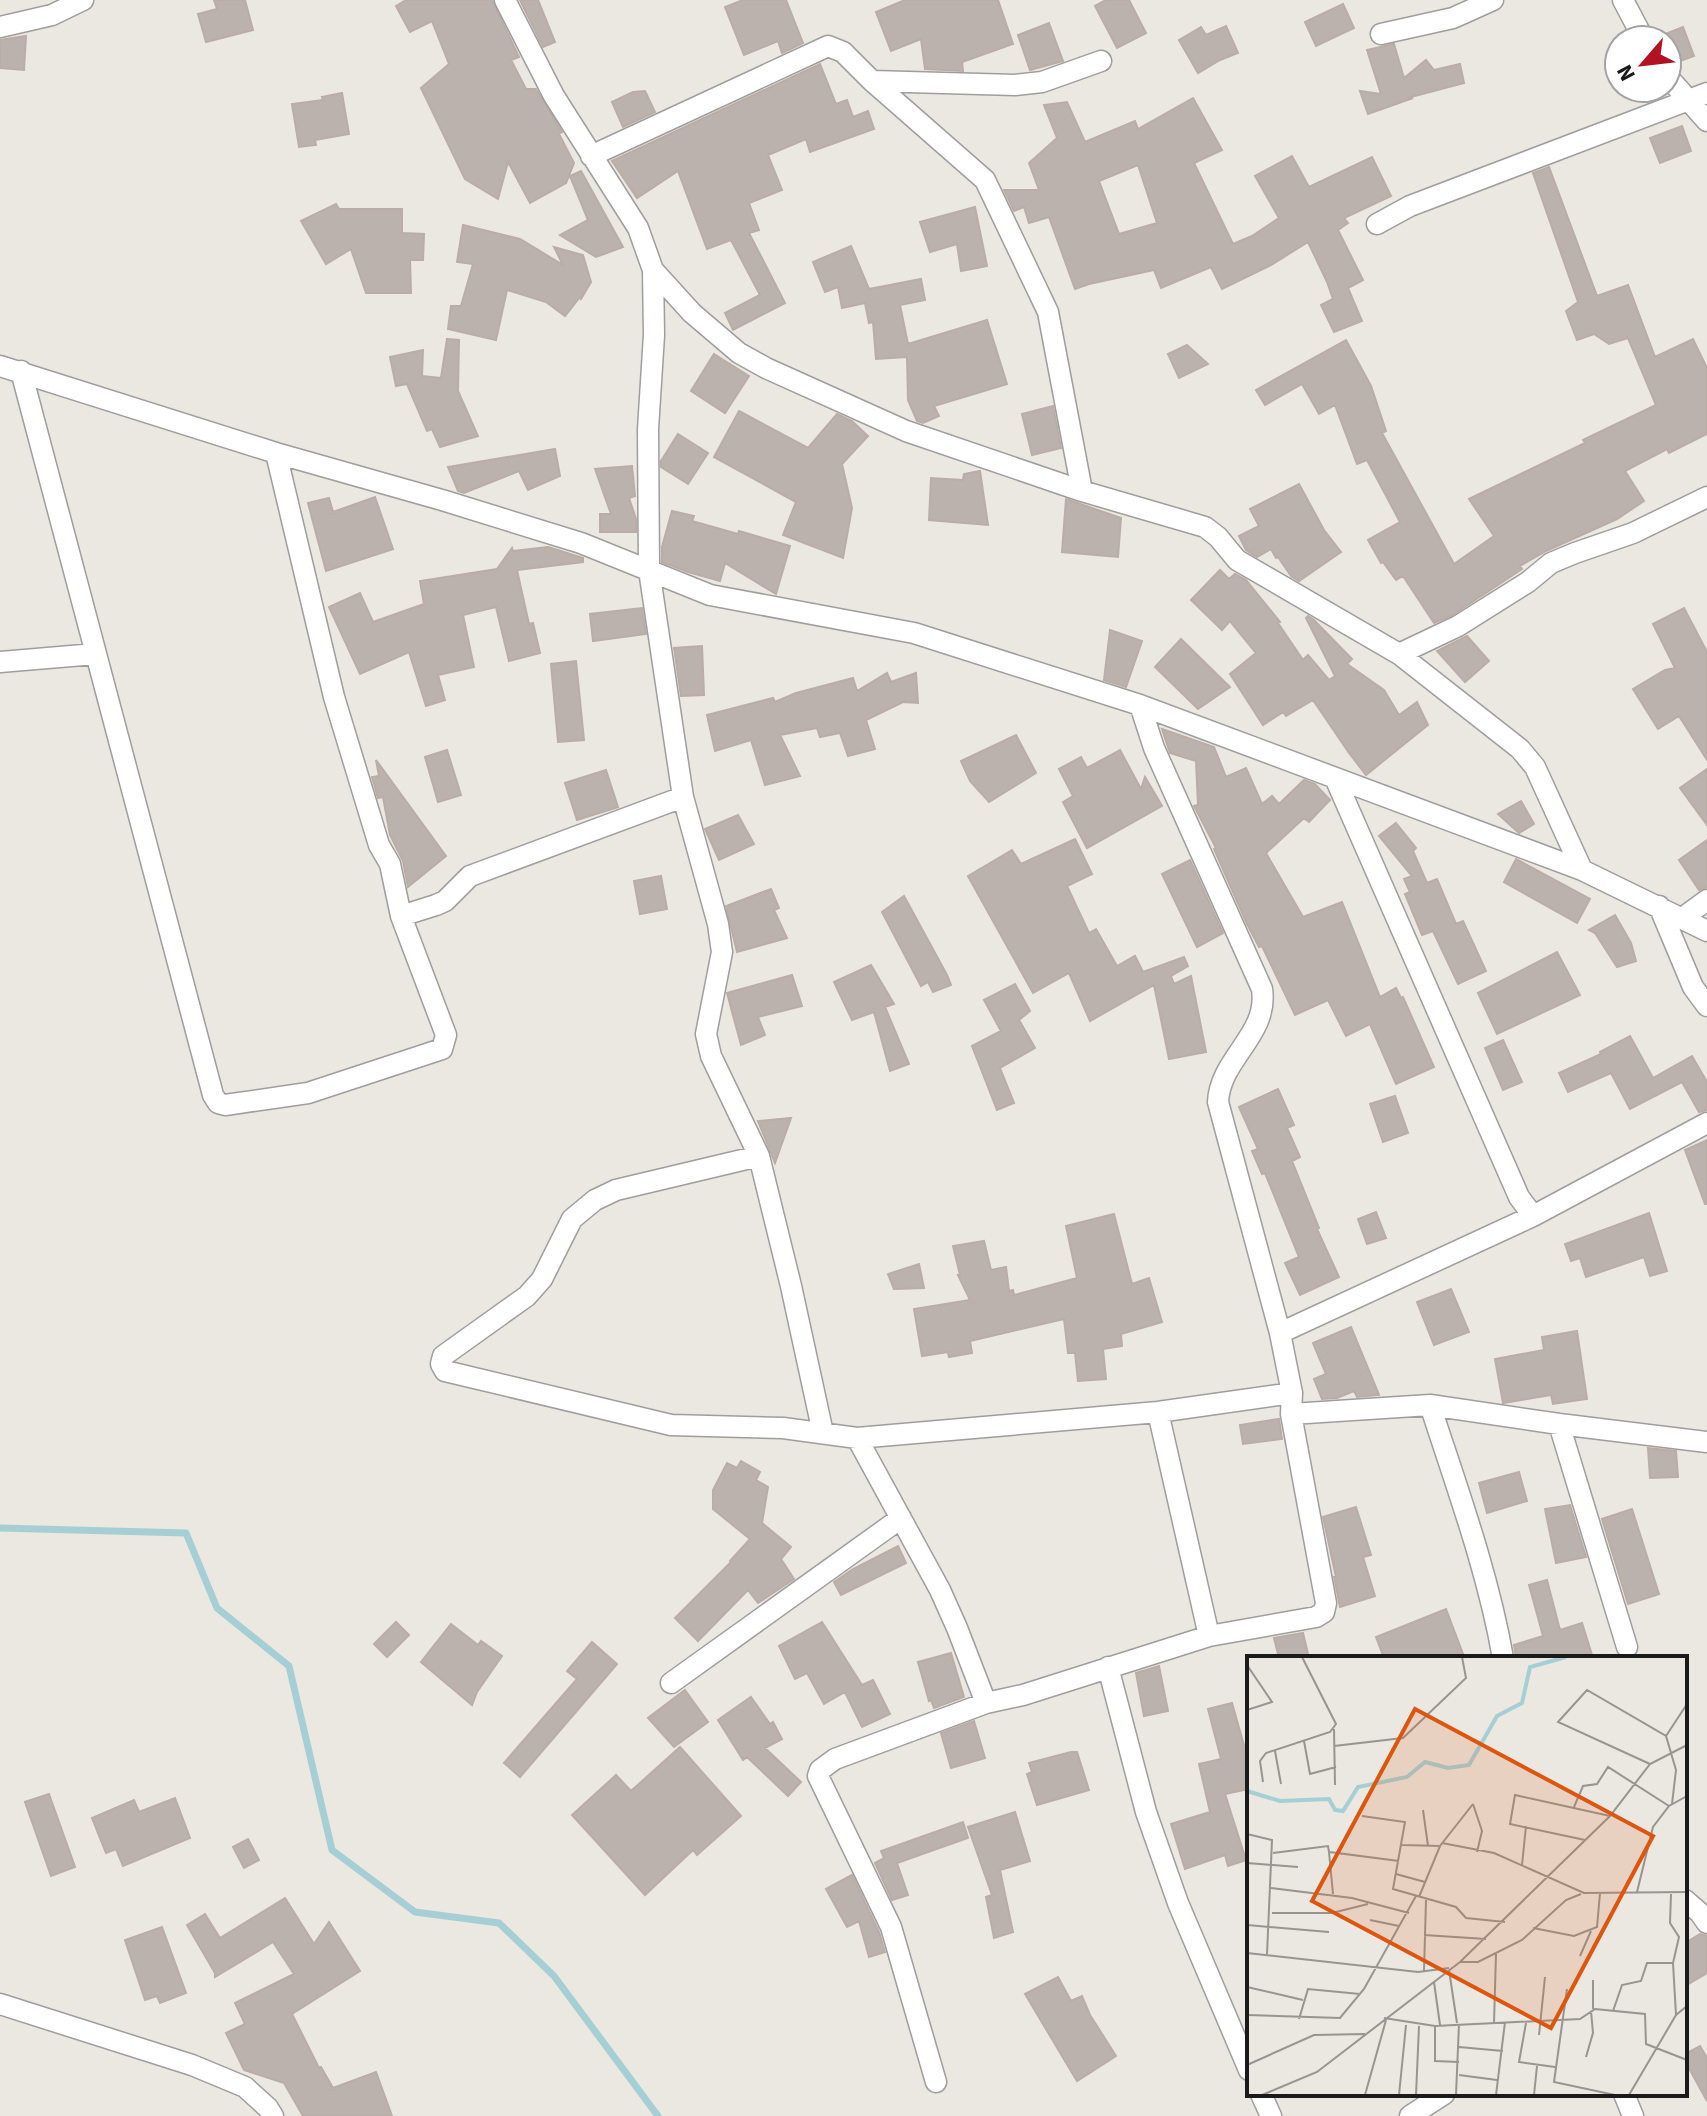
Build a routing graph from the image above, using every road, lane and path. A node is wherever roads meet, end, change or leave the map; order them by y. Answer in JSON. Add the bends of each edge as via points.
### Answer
{"nodes":[{"id":1,"x":83,"y":0,"type":"edge"},
{"id":2,"x":505,"y":0,"type":"edge"},
{"id":3,"x":1493,"y":0,"type":"edge"},
{"id":4,"x":1623,"y":0,"type":"edge"},
{"id":5,"x":1636,"y":24,"type":"edge"},
{"id":6,"x":0,"y":27,"type":"edge"},
{"id":7,"x":1381,"y":34,"type":"dead end"},
{"id":8,"x":1101,"y":61,"type":"dead end"},
{"id":9,"x":872,"y":81,"type":"junction"},
{"id":10,"x":1698,"y":96,"type":"edge"},
{"id":11,"x":1707,"y":121,"type":"edge"},
{"id":12,"x":591,"y":156,"type":"junction"},
{"id":13,"x":1377,"y":224,"type":"dead end"},
{"id":14,"x":653,"y":270,"type":"junction"},
{"id":15,"x":0,"y":366,"type":"edge"},
{"id":16,"x":21,"y":371,"type":"junction"},
{"id":17,"x":276,"y":453,"type":"junction"},
{"id":18,"x":1082,"y":491,"type":"junction"},
{"id":19,"x":1707,"y":497,"type":"edge"},
{"id":20,"x":649,"y":570,"type":"junction"},
{"id":21,"x":95,"y":654,"type":"junction"},
{"id":22,"x":1399,"y":654,"type":"junction"},
{"id":23,"x":0,"y":662,"type":"edge"},
{"id":24,"x":1140,"y":705,"type":"junction"},
{"id":25,"x":1335,"y":778,"type":"junction"},
{"id":26,"x":683,"y":797,"type":"junction"},
{"id":27,"x":1582,"y":870,"type":"junction"},
{"id":28,"x":1707,"y":900,"type":"edge"},
{"id":29,"x":1659,"y":906,"type":"junction"},
{"id":30,"x":401,"y":916,"type":"junction"},
{"id":31,"x":1681,"y":919,"type":"junction"},
{"id":32,"x":1707,"y":931,"type":"edge"},
{"id":33,"x":1707,"y":1006,"type":"edge"},
{"id":34,"x":1707,"y":1123,"type":"edge"},
{"id":35,"x":759,"y":1156,"type":"junction"},
{"id":36,"x":1533,"y":1216,"type":"junction"},
{"id":37,"x":1280,"y":1333,"type":"junction"},
{"id":38,"x":1292,"y":1393,"type":"junction"},
{"id":39,"x":1430,"y":1405,"type":"junction"},
{"id":40,"x":1158,"y":1412,"type":"junction"},
{"id":41,"x":1291,"y":1414,"type":"junction"},
{"id":42,"x":1559,"y":1424,"type":"junction"},
{"id":43,"x":823,"y":1433,"type":"junction"},
{"id":44,"x":857,"y":1438,"type":"junction"},
{"id":45,"x":1707,"y":1442,"type":"edge"},
{"id":46,"x":901,"y":1518,"type":"junction"},
{"id":47,"x":1209,"y":1636,"type":"junction"},
{"id":48,"x":1627,"y":1647,"type":"dead end"},
{"id":49,"x":1503,"y":1656,"type":"edge"},
{"id":50,"x":1108,"y":1667,"type":"junction"},
{"id":51,"x":671,"y":1683,"type":"dead end"},
{"id":52,"x":986,"y":1703,"type":"junction"},
{"id":53,"x":1687,"y":1902,"type":"edge"},
{"id":54,"x":1707,"y":1923,"type":"edge"},
{"id":55,"x":0,"y":2004,"type":"edge"},
{"id":56,"x":1247,"y":2065,"type":"edge"},
{"id":57,"x":936,"y":2082,"type":"dead end"},
{"id":58,"x":1262,"y":2096,"type":"edge"},
{"id":59,"x":1441,"y":2096,"type":"edge"},
{"id":60,"x":1625,"y":2096,"type":"edge"},
{"id":61,"x":273,"y":2116,"type":"edge"},
{"id":62,"x":1271,"y":2116,"type":"edge"},
{"id":63,"x":1410,"y":2116,"type":"edge"},
{"id":64,"x":1633,"y":2116,"type":"edge"}],
"edges":[{"from":1,"to":6,"type":"street","via":[[52,15]]},
{"from":2,"to":12,"type":"street"},
{"from":3,"to":7,"type":"street","via":[[1453,18]]},
{"from":4,"to":5,"type":"street"},
{"from":8,"to":9,"type":"street","via":[[1042,82],[1015,85]]},
{"from":9,"to":12,"type":"street","via":[[843,52],[828,46]]},
{"from":9,"to":18,"type":"street","via":[[985,180],[992,192],[1048,312]]},
{"from":10,"to":11,"type":"street"},
{"from":10,"to":13,"type":"street","via":[[1410,206]]},
{"from":12,"to":14,"type":"street","via":[[638,228]]},
{"from":14,"to":18,"type":"street","via":[[692,313],[739,353],[766,368],[906,431]]},
{"from":14,"to":20,"type":"street"},
{"from":15,"to":16,"type":"street"},
{"from":16,"to":17,"type":"street"},
{"from":16,"to":21,"type":"street"},
{"from":17,"to":20,"type":"street","via":[[567,538]]},
{"from":17,"to":30,"type":"street","via":[[334,697],[379,845],[390,864]]},
{"from":18,"to":22,"type":"street","via":[[1205,527],[1237,560]]},
{"from":19,"to":22,"type":"street","via":[[1621,538],[1551,563],[1458,626]]},
{"from":20,"to":24,"type":"street","via":[[710,595],[914,633]]},
{"from":20,"to":26,"type":"street"},
{"from":21,"to":23,"type":"street"},
{"from":21,"to":30,"type":"street","via":[[218,1103],[308,1093],[442,1049],[446,1035]]},
{"from":22,"to":27,"type":"street","via":[[1520,749],[1535,767]]},
{"from":24,"to":25,"type":"street"},
{"from":24,"to":37,"type":"street","via":[[1154,748],[1262,989],[1261,1017],[1219,1085],[1218,1102]]},
{"from":25,"to":27,"type":"street"},
{"from":25,"to":36,"type":"street","via":[[1519,1197]]},
{"from":26,"to":30,"type":"street","via":[[470,876],[445,901]]},
{"from":26,"to":35,"type":"street","via":[[722,952],[706,1034],[711,1056]]},
{"from":27,"to":29,"type":"street"},
{"from":28,"to":31,"type":"street"},
{"from":29,"to":31,"type":"street"},
{"from":29,"to":33,"type":"street","via":[[1693,987]]},
{"from":31,"to":32,"type":"street"},
{"from":34,"to":36,"type":"street"},
{"from":35,"to":43,"type":"street"},
{"from":35,"to":43,"type":"street","via":[[616,1190],[595,1200],[572,1219],[542,1279],[527,1296],[443,1356],[441,1364],[445,1371],[671,1425]]},
{"from":36,"to":37,"type":"street"},
{"from":37,"to":38,"type":"street"},
{"from":38,"to":40,"type":"street"},
{"from":38,"to":41,"type":"street"},
{"from":39,"to":41,"type":"street"},
{"from":39,"to":42,"type":"street"},
{"from":39,"to":49,"type":"street"},
{"from":40,"to":44,"type":"street"},
{"from":40,"to":47,"type":"street"},
{"from":41,"to":47,"type":"street","via":[[1324,1612]]},
{"from":42,"to":45,"type":"street"},
{"from":42,"to":48,"type":"street"},
{"from":43,"to":44,"type":"street"},
{"from":44,"to":46,"type":"street"},
{"from":46,"to":51,"type":"street"},
{"from":46,"to":52,"type":"street","via":[[940,1590]]},
{"from":47,"to":50,"type":"street"},
{"from":50,"to":52,"type":"street"},
{"from":50,"to":56,"type":"street","via":[[1146,1812]]},
{"from":52,"to":57,"type":"street","via":[[835,1759],[818,1776],[891,1927]]},
{"from":53,"to":54,"type":"street"},
{"from":55,"to":61,"type":"street","via":[[192,2065],[245,2087]]},
{"from":58,"to":62,"type":"street"},
{"from":59,"to":63,"type":"street"},
{"from":60,"to":64,"type":"street"}]}
